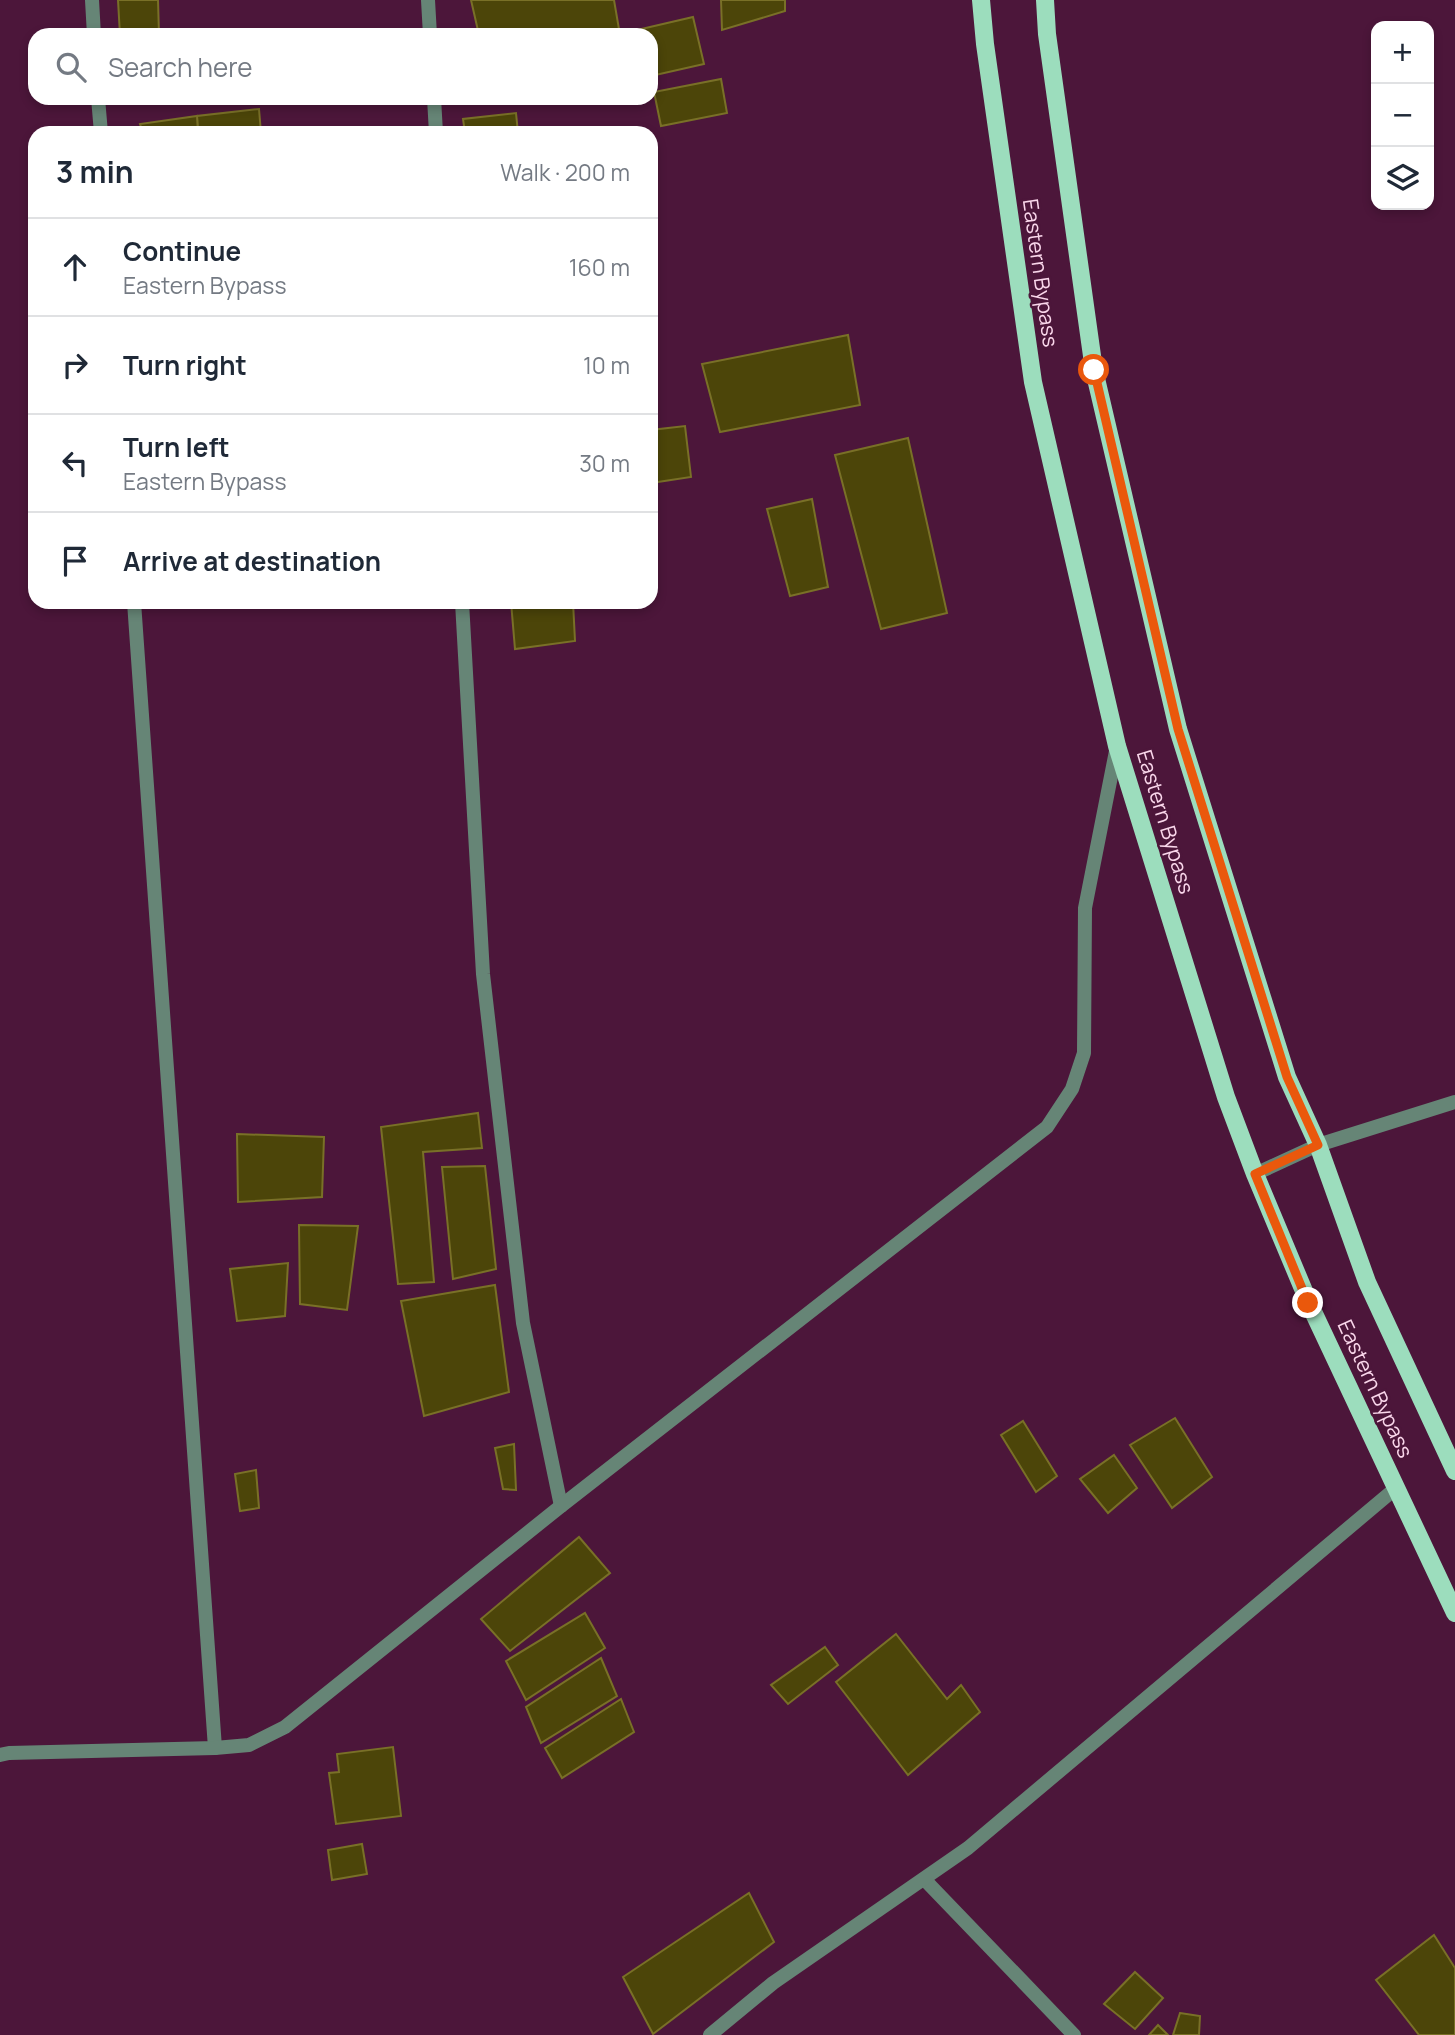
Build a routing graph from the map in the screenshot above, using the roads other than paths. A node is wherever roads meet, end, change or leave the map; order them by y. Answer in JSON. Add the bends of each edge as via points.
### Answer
{"nodes":[{"id":1,"x":92,"y":0,"type":"edge"},
{"id":2,"x":428,"y":0,"type":"edge"},
{"id":3,"x":981,"y":0,"type":"edge"},
{"id":4,"x":1045,"y":0,"type":"edge"},
{"id":5,"x":94,"y":28,"type":"edge"},
{"id":6,"x":430,"y":28,"type":"edge"},
{"id":7,"x":99,"y":105,"type":"edge"},
{"id":8,"x":434,"y":105,"type":"edge"},
{"id":9,"x":101,"y":126,"type":"edge"},
{"id":10,"x":436,"y":126,"type":"edge"},
{"id":11,"x":134,"y":609,"type":"edge"},
{"id":12,"x":462,"y":609,"type":"edge"},
{"id":13,"x":1117,"y":746,"type":"junction"},
{"id":14,"x":1455,"y":1102,"type":"edge"},
{"id":15,"x":1318,"y":1145,"type":"junction"},
{"id":16,"x":1255,"y":1174,"type":"junction"},
{"id":17,"x":1455,"y":1471,"type":"edge"},
{"id":18,"x":1396,"y":1488,"type":"junction"},
{"id":19,"x":561,"y":1506,"type":"junction"},
{"id":20,"x":1455,"y":1613,"type":"edge"},
{"id":21,"x":215,"y":1748,"type":"junction"},
{"id":22,"x":0,"y":1755,"type":"edge"},
{"id":23,"x":924,"y":1879,"type":"junction"},
{"id":24,"x":710,"y":2035,"type":"edge"},
{"id":25,"x":1074,"y":2035,"type":"edge"}],
"edges":[{"from":1,"to":5,"type":"street"},
{"from":2,"to":6,"type":"street"},
{"from":3,"to":13,"type":"main road","name":"Eastern Bypass","via":[[1033,382]]},
{"from":4,"to":15,"type":"main road","name":"Eastern Bypass","via":[[1094,370],[1178,729],[1287,1077]]},
{"from":7,"to":9,"type":"street"},
{"from":8,"to":10,"type":"street"},
{"from":11,"to":21,"type":"street"},
{"from":12,"to":19,"type":"street","via":[[483,974],[523,1323]]},
{"from":13,"to":16,"type":"main road","name":"Eastern Bypass","via":[[1226,1097]]},
{"from":13,"to":19,"type":"street","via":[[1085,908],[1084,1053],[1072,1089],[1047,1127]]},
{"from":14,"to":15,"type":"street"},
{"from":15,"to":16,"type":"street"},
{"from":15,"to":17,"type":"main road","name":"Eastern Bypass","via":[[1367,1282]]},
{"from":16,"to":18,"type":"main road","name":"Eastern Bypass","via":[[1308,1303]]},
{"from":18,"to":20,"type":"main road","name":"Eastern Bypass"},
{"from":18,"to":23,"type":"street","via":[[968,1848]]},
{"from":19,"to":21,"type":"street","via":[[285,1727],[249,1745]]},
{"from":21,"to":22,"type":"street"},
{"from":23,"to":24,"type":"street","via":[[773,1983]]},
{"from":23,"to":25,"type":"street"}]}
